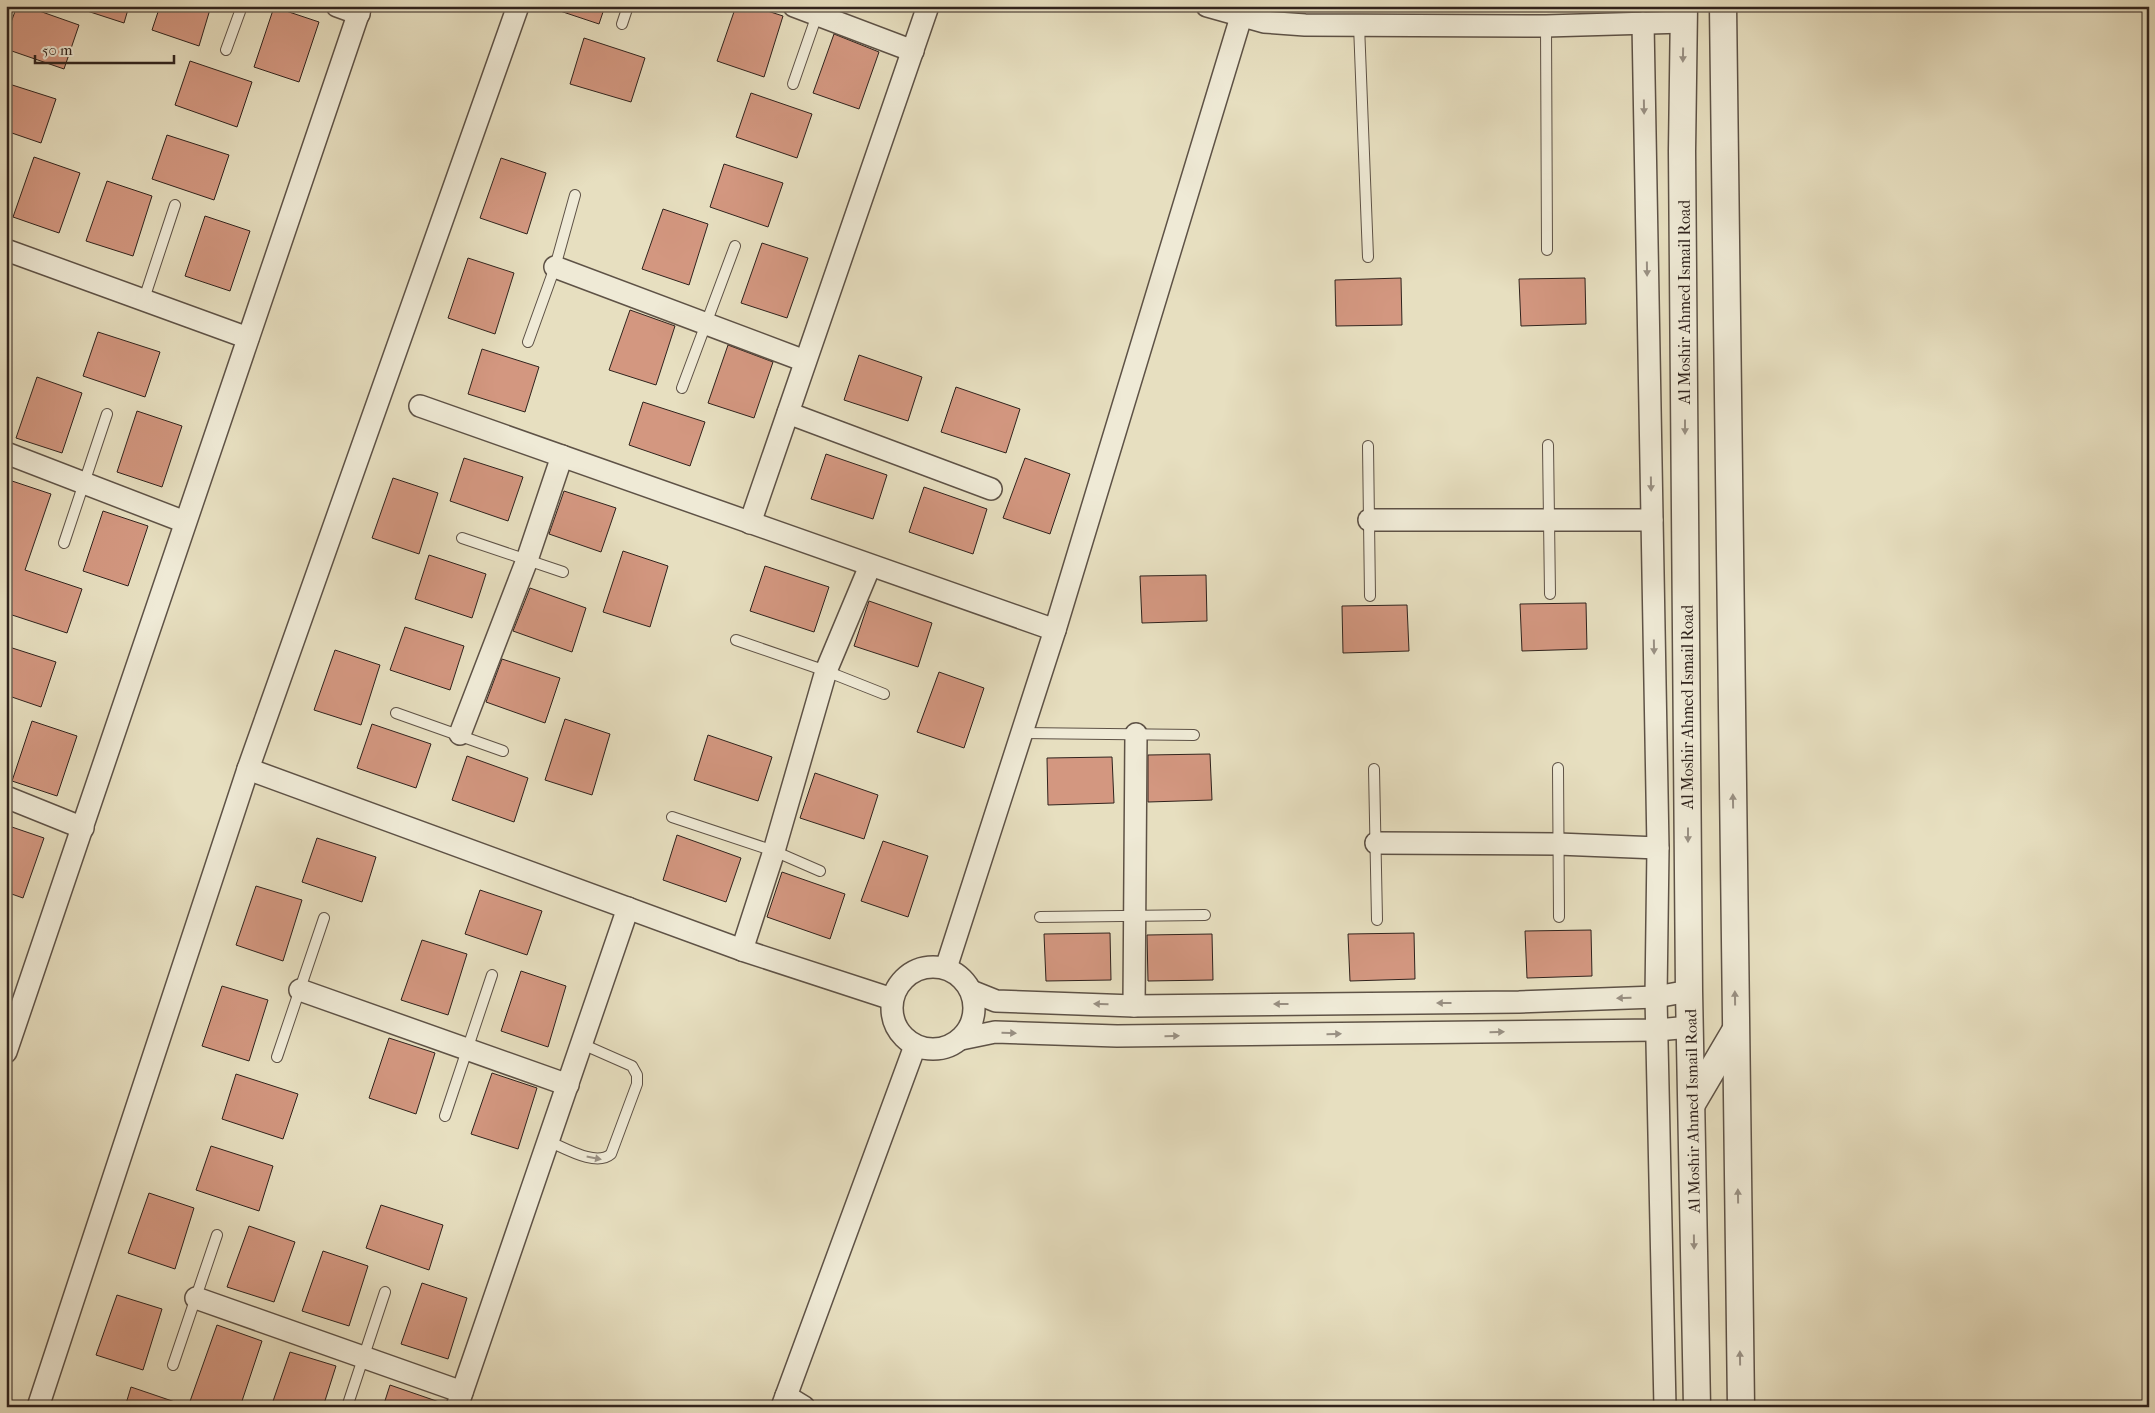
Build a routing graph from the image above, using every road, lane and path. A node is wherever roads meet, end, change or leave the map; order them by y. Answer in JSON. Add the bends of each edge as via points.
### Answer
{"nodes":[{"id":1,"x":242,"y":6,"type":"edge"},
{"id":2,"x":337,"y":6,"type":"edge"},
{"id":3,"x":518,"y":6,"type":"edge"},
{"id":4,"x":628,"y":6,"type":"edge"},
{"id":5,"x":794,"y":6,"type":"edge"},
{"id":6,"x":928,"y":6,"type":"edge"},
{"id":7,"x":1208,"y":6,"type":"edge"},
{"id":8,"x":1723,"y":6,"type":"edge"},
{"id":9,"x":360,"y":10,"type":"edge"},
{"id":10,"x":818,"y":11,"type":"edge"},
{"id":11,"x":1684,"y":14,"type":"edge"},
{"id":12,"x":1241,"y":17,"type":"junction"},
{"id":13,"x":1643,"y":23,"type":"junction"},
{"id":14,"x":622,"y":24,"type":"dead end"},
{"id":15,"x":1359,"y":25,"type":"junction"},
{"id":16,"x":1546,"y":26,"type":"junction"},
{"id":17,"x":226,"y":50,"type":"dead end"},
{"id":18,"x":913,"y":51,"type":"junction"},
{"id":19,"x":793,"y":84,"type":"dead end"},
{"id":20,"x":575,"y":195,"type":"dead end"},
{"id":21,"x":175,"y":206,"type":"dead end"},
{"id":22,"x":735,"y":246,"type":"dead end"},
{"id":23,"x":6,"y":250,"type":"edge"},
{"id":24,"x":1547,"y":250,"type":"dead end"},
{"id":25,"x":1368,"y":257,"type":"dead end"},
{"id":26,"x":555,"y":267,"type":"junction"},
{"id":27,"x":144,"y":299,"type":"junction"},
{"id":28,"x":706,"y":324,"type":"junction"},
{"id":29,"x":248,"y":338,"type":"junction"},
{"id":30,"x":528,"y":342,"type":"dead end"},
{"id":31,"x":806,"y":361,"type":"junction"},
{"id":32,"x":682,"y":388,"type":"dead end"},
{"id":33,"x":420,"y":406,"type":"dead end"},
{"id":34,"x":788,"y":413,"type":"junction"},
{"id":35,"x":106,"y":414,"type":"dead end"},
{"id":36,"x":1548,"y":445,"type":"dead end"},
{"id":37,"x":1368,"y":446,"type":"dead end"},
{"id":38,"x":6,"y":453,"type":"edge"},
{"id":39,"x":562,"y":456,"type":"junction"},
{"id":40,"x":84,"y":482,"type":"junction"},
{"id":41,"x":991,"y":489,"type":"dead end"},
{"id":42,"x":1369,"y":520,"type":"junction"},
{"id":43,"x":1549,"y":520,"type":"junction"},
{"id":44,"x":1652,"y":520,"type":"junction"},
{"id":45,"x":185,"y":522,"type":"junction"},
{"id":46,"x":750,"y":523,"type":"junction"},
{"id":47,"x":462,"y":538,"type":"dead end"},
{"id":48,"x":64,"y":543,"type":"dead end"},
{"id":49,"x":527,"y":560,"type":"junction"},
{"id":50,"x":870,"y":566,"type":"junction"},
{"id":51,"x":563,"y":572,"type":"dead end"},
{"id":52,"x":1550,"y":594,"type":"dead end"},
{"id":53,"x":1370,"y":596,"type":"dead end"},
{"id":54,"x":1055,"y":630,"type":"junction"},
{"id":55,"x":736,"y":640,"type":"dead end"},
{"id":56,"x":826,"y":671,"type":"junction"},
{"id":57,"x":884,"y":694,"type":"dead end"},
{"id":58,"x":396,"y":713,"type":"dead end"},
{"id":59,"x":1022,"y":733,"type":"junction"},
{"id":60,"x":460,"y":734,"type":"junction"},
{"id":61,"x":1136,"y":734,"type":"junction"},
{"id":62,"x":1194,"y":735,"type":"dead end"},
{"id":63,"x":502,"y":751,"type":"dead end"},
{"id":64,"x":1558,"y":768,"type":"dead end"},
{"id":65,"x":248,"y":769,"type":"junction"},
{"id":66,"x":1374,"y":769,"type":"dead end"},
{"id":67,"x":6,"y":798,"type":"edge"},
{"id":68,"x":672,"y":817,"type":"dead end"},
{"id":69,"x":83,"y":828,"type":"junction"},
{"id":70,"x":1376,"y":843,"type":"junction"},
{"id":71,"x":1558,"y":844,"type":"junction"},
{"id":72,"x":1658,"y":848,"type":"junction"},
{"id":73,"x":774,"y":851,"type":"junction"},
{"id":74,"x":820,"y":871,"type":"dead end"},
{"id":75,"x":628,"y":908,"type":"junction"},
{"id":76,"x":1205,"y":915,"type":"dead end"},
{"id":77,"x":1134,"y":916,"type":"junction"},
{"id":78,"x":1040,"y":917,"type":"dead end"},
{"id":79,"x":1559,"y":917,"type":"dead end"},
{"id":80,"x":324,"y":918,"type":"dead end"},
{"id":81,"x":1377,"y":920,"type":"dead end"},
{"id":82,"x":742,"y":950,"type":"junction"},
{"id":83,"x":946,"y":968,"type":"junction"},
{"id":84,"x":492,"y":975,"type":"dead end"},
{"id":85,"x":300,"y":990,"type":"junction"},
{"id":86,"x":971,"y":990,"type":"junction"},
{"id":87,"x":1689,"y":991,"type":"junction"},
{"id":88,"x":1656,"y":996,"type":"junction"},
{"id":89,"x":892,"y":1000,"type":"junction"},
{"id":90,"x":1134,"y":1006,"type":"junction"},
{"id":91,"x":1690,"y":1027,"type":"junction"},
{"id":92,"x":1657,"y":1030,"type":"junction"},
{"id":93,"x":1735,"y":1030,"type":"junction"},
{"id":94,"x":961,"y":1039,"type":"junction"},
{"id":95,"x":582,"y":1044,"type":"junction"},
{"id":96,"x":915,"y":1046,"type":"junction"},
{"id":97,"x":467,"y":1049,"type":"junction"},
{"id":98,"x":6,"y":1052,"type":"edge"},
{"id":99,"x":277,"y":1057,"type":"dead end"},
{"id":100,"x":568,"y":1085,"type":"junction"},
{"id":101,"x":1692,"y":1104,"type":"junction"},
{"id":102,"x":445,"y":1116,"type":"dead end"},
{"id":103,"x":548,"y":1141,"type":"junction"},
{"id":104,"x":217,"y":1234,"type":"dead end"},
{"id":105,"x":386,"y":1292,"type":"dead end"},
{"id":106,"x":196,"y":1298,"type":"junction"},
{"id":107,"x":363,"y":1358,"type":"junction"},
{"id":108,"x":173,"y":1365,"type":"dead end"},
{"id":109,"x":460,"y":1400,"type":"edge"},
{"id":110,"x":784,"y":1401,"type":"edge"},
{"id":111,"x":38,"y":1407,"type":"edge"},
{"id":112,"x":347,"y":1407,"type":"edge"},
{"id":113,"x":804,"y":1407,"type":"edge"},
{"id":114,"x":1665,"y":1407,"type":"edge"},
{"id":115,"x":1697,"y":1407,"type":"edge"},
{"id":116,"x":1741,"y":1407,"type":"edge"}],
"edges":[{"from":1,"to":17,"type":"lane"},
{"from":2,"to":9,"type":"street"},
{"from":3,"to":65,"type":"street"},
{"from":4,"to":14,"type":"lane"},
{"from":5,"to":10,"type":"street"},
{"from":6,"to":18,"type":"street"},
{"from":7,"to":12,"type":"street"},
{"from":93,"to":8,"type":"street","one_way":true},
{"from":9,"to":29,"type":"street"},
{"from":10,"to":18,"type":"street"},
{"from":10,"to":19,"type":"lane"},
{"from":11,"to":13,"type":"street"},
{"from":11,"to":87,"type":"street","name":"Al Moshir Ahmed Ismail Road","one_way":true,"via":[[1682,151]]},
{"from":12,"to":15,"type":"street","via":[[1264,22]]},
{"from":12,"to":54,"type":"street"},
{"from":13,"to":16,"type":"street"},
{"from":13,"to":44,"type":"street","one_way":true},
{"from":15,"to":16,"type":"street"},
{"from":15,"to":25,"type":"lane"},
{"from":16,"to":24,"type":"lane"},
{"from":18,"to":31,"type":"street"},
{"from":20,"to":26,"type":"lane"},
{"from":21,"to":27,"type":"lane"},
{"from":22,"to":28,"type":"lane"},
{"from":23,"to":27,"type":"street"},
{"from":26,"to":28,"type":"street"},
{"from":26,"to":30,"type":"lane"},
{"from":27,"to":29,"type":"street"},
{"from":28,"to":31,"type":"street"},
{"from":28,"to":32,"type":"lane"},
{"from":29,"to":45,"type":"street"},
{"from":31,"to":34,"type":"street"},
{"from":33,"to":39,"type":"street"},
{"from":34,"to":41,"type":"street"},
{"from":34,"to":46,"type":"street"},
{"from":35,"to":40,"type":"lane"},
{"from":36,"to":43,"type":"lane"},
{"from":37,"to":42,"type":"lane"},
{"from":38,"to":40,"type":"street"},
{"from":39,"to":46,"type":"street"},
{"from":39,"to":49,"type":"street"},
{"from":40,"to":45,"type":"street"},
{"from":40,"to":48,"type":"lane"},
{"from":42,"to":43,"type":"street"},
{"from":42,"to":53,"type":"lane"},
{"from":43,"to":44,"type":"street"},
{"from":43,"to":52,"type":"lane"},
{"from":44,"to":72,"type":"street","one_way":true},
{"from":45,"to":69,"type":"street"},
{"from":46,"to":50,"type":"street"},
{"from":47,"to":49,"type":"lane"},
{"from":49,"to":51,"type":"lane"},
{"from":49,"to":60,"type":"street"},
{"from":50,"to":54,"type":"street"},
{"from":50,"to":56,"type":"street"},
{"from":54,"to":59,"type":"street"},
{"from":55,"to":56,"type":"lane"},
{"from":56,"to":57,"type":"lane"},
{"from":56,"to":73,"type":"street"},
{"from":58,"to":60,"type":"lane"},
{"from":59,"to":61,"type":"lane"},
{"from":59,"to":83,"type":"street"},
{"from":60,"to":63,"type":"lane"},
{"from":61,"to":62,"type":"lane"},
{"from":61,"to":77,"type":"street"},
{"from":64,"to":71,"type":"lane"},
{"from":65,"to":75,"type":"street"},
{"from":65,"to":111,"type":"street"},
{"from":66,"to":70,"type":"lane"},
{"from":67,"to":69,"type":"street"},
{"from":68,"to":73,"type":"lane"},
{"from":69,"to":98,"type":"street"},
{"from":70,"to":71,"type":"street"},
{"from":70,"to":81,"type":"lane"},
{"from":71,"to":72,"type":"street"},
{"from":71,"to":79,"type":"lane"},
{"from":72,"to":88,"type":"street"},
{"from":73,"to":74,"type":"lane"},
{"from":73,"to":82,"type":"street"},
{"from":75,"to":82,"type":"street"},
{"from":75,"to":95,"type":"street"},
{"from":76,"to":77,"type":"lane"},
{"from":77,"to":78,"type":"lane"},
{"from":77,"to":90,"type":"street"},
{"from":80,"to":85,"type":"lane"},
{"from":82,"to":89,"type":"street"},
{"from":83,"to":86,"type":"street","via":[[961,976]]},
{"from":83,"to":89,"type":"street","via":[[929,966],[912,972],[899,984]]},
{"from":84,"to":97,"type":"lane"},
{"from":85,"to":97,"type":"street"},
{"from":85,"to":99,"type":"lane"},
{"from":90,"to":86,"type":"street","one_way":true,"via":[[996,1001]]},
{"from":86,"to":94,"type":"street","via":[[975,1008],[971,1025]]},
{"from":87,"to":88,"type":"street"},
{"from":87,"to":91,"type":"street","name":"Al Moshir Ahmed Ismail Road"},
{"from":88,"to":90,"type":"street","one_way":true,"via":[[1519,1002]]},
{"from":88,"to":92,"type":"street"},
{"from":89,"to":96,"type":"street","via":[[893,1018],[901,1034]]},
{"from":91,"to":92,"type":"street"},
{"from":91,"to":101,"type":"street","name":"Al Moshir Ahmed Ismail Road"},
{"from":94,"to":92,"type":"street","one_way":true,"via":[[995,1032],[1117,1036]]},
{"from":92,"to":114,"type":"street"},
{"from":93,"to":101,"type":"street"},
{"from":116,"to":93,"type":"street","one_way":true},
{"from":94,"to":96,"type":"street","via":[[947,1047],[931,1050]]},
{"from":95,"to":100,"type":"street"},
{"from":103,"to":95,"type":"lane","one_way":true,"via":[[594,1159],[607,1157],[611,1154],[637,1084],[637,1074],[632,1066]]},
{"from":96,"to":110,"type":"street"},
{"from":97,"to":100,"type":"street"},
{"from":97,"to":102,"type":"lane"},
{"from":100,"to":103,"type":"street"},
{"from":101,"to":115,"type":"street","name":"Al Moshir Ahmed Ismail Road","one_way":true},
{"from":103,"to":109,"type":"street"},
{"from":104,"to":106,"type":"lane"},
{"from":105,"to":107,"type":"lane"},
{"from":106,"to":107,"type":"street"},
{"from":106,"to":108,"type":"lane"},
{"from":107,"to":109,"type":"street"},
{"from":107,"to":112,"type":"lane"},
{"from":110,"to":113,"type":"street"}]}
